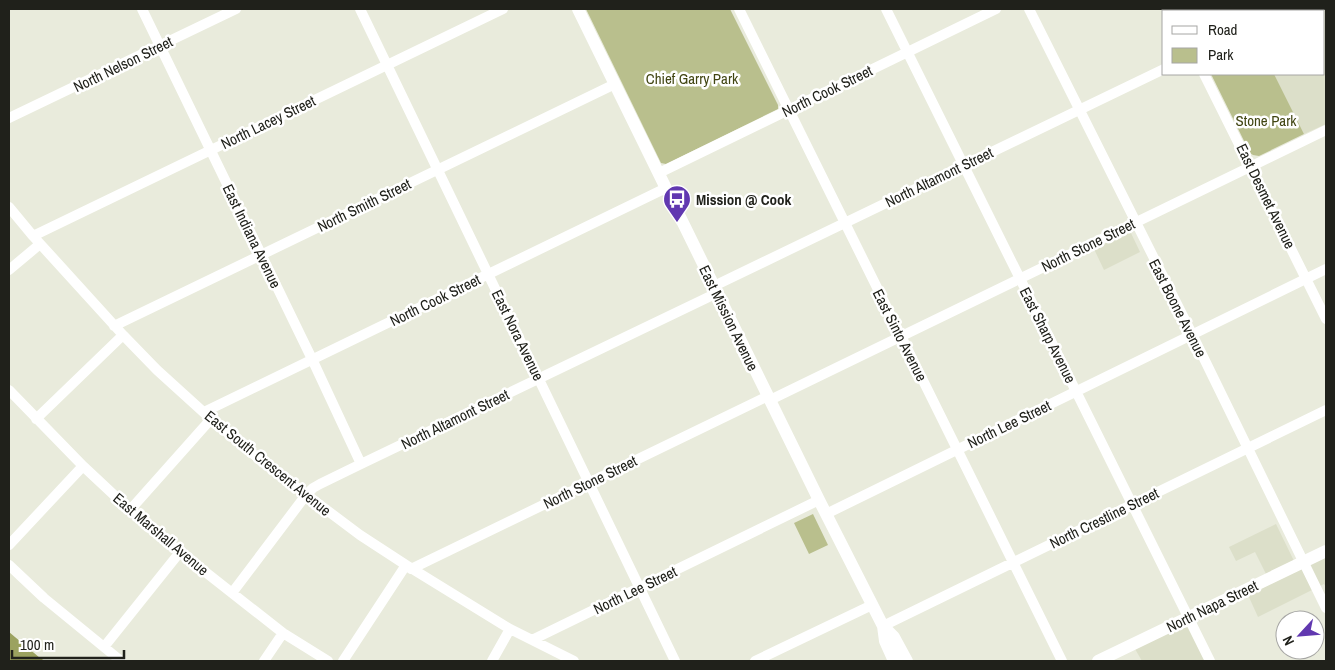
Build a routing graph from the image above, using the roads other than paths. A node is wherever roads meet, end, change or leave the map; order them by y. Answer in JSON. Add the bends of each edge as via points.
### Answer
{"nodes":[{"id":1,"x":142,"y":9,"type":"edge"},
{"id":2,"x":236,"y":9,"type":"edge"},
{"id":3,"x":360,"y":9,"type":"edge"},
{"id":4,"x":504,"y":9,"type":"edge"},
{"id":5,"x":578,"y":9,"type":"edge"},
{"id":6,"x":739,"y":9,"type":"edge"},
{"id":7,"x":886,"y":9,"type":"edge"},
{"id":8,"x":996,"y":9,"type":"edge"},
{"id":9,"x":1029,"y":9,"type":"edge"},
{"id":10,"x":160,"y":46,"type":"junction"},
{"id":11,"x":907,"y":52,"type":"junction"},
{"id":12,"x":388,"y":65,"type":"junction"},
{"id":13,"x":1162,"y":70,"type":"edge"},
{"id":14,"x":1205,"y":75,"type":"edge"},
{"id":15,"x":615,"y":84,"type":"junction"},
{"id":16,"x":1079,"y":109,"type":"junction"},
{"id":17,"x":789,"y":110,"type":"junction"},
{"id":18,"x":9,"y":118,"type":"edge"},
{"id":19,"x":1326,"y":130,"type":"edge"},
{"id":20,"x":211,"y":150,"type":"junction"},
{"id":21,"x":963,"y":166,"type":"junction"},
{"id":22,"x":1251,"y":166,"type":"junction"},
{"id":23,"x":437,"y":169,"type":"junction"},
{"id":24,"x":659,"y":173,"type":"junction"},
{"id":25,"x":666,"y":188,"type":"junction"},
{"id":26,"x":9,"y":207,"type":"edge"},
{"id":27,"x":1135,"y":222,"type":"junction"},
{"id":28,"x":844,"y":223,"type":"junction"},
{"id":29,"x":36,"y":240,"type":"junction"},
{"id":30,"x":261,"y":254,"type":"junction"},
{"id":31,"x":1326,"y":269,"type":"edge"},
{"id":32,"x":9,"y":270,"type":"edge"},
{"id":33,"x":488,"y":274,"type":"junction"},
{"id":34,"x":1019,"y":278,"type":"junction"},
{"id":35,"x":1306,"y":278,"type":"junction"},
{"id":36,"x":716,"y":289,"type":"junction"},
{"id":37,"x":1326,"y":319,"type":"edge"},
{"id":38,"x":114,"y":326,"type":"junction"},
{"id":39,"x":1192,"y":334,"type":"junction"},
{"id":40,"x":122,"y":335,"type":"junction"},
{"id":41,"x":901,"y":336,"type":"junction"},
{"id":42,"x":312,"y":359,"type":"junction"},
{"id":43,"x":539,"y":379,"type":"junction"},
{"id":44,"x":9,"y":390,"type":"edge"},
{"id":45,"x":1076,"y":391,"type":"junction"},
{"id":46,"x":769,"y":398,"type":"junction"},
{"id":47,"x":1326,"y":410,"type":"edge"},
{"id":48,"x":208,"y":415,"type":"junction"},
{"id":49,"x":36,"y":419,"type":"junction"},
{"id":50,"x":957,"y":449,"type":"junction"},
{"id":51,"x":1248,"y":449,"type":"junction"},
{"id":52,"x":361,"y":464,"type":"junction"},
{"id":53,"x":83,"y":466,"type":"junction"},
{"id":54,"x":589,"y":483,"type":"junction"},
{"id":55,"x":306,"y":495,"type":"junction"},
{"id":56,"x":819,"y":500,"type":"junction"},
{"id":57,"x":1132,"y":504,"type":"junction"},
{"id":58,"x":130,"y":510,"type":"junction"},
{"id":59,"x":826,"y":514,"type":"junction"},
{"id":60,"x":9,"y":545,"type":"edge"},
{"id":61,"x":1326,"y":551,"type":"edge"},
{"id":62,"x":180,"y":552,"type":"junction"},
{"id":63,"x":1303,"y":562,"type":"junction"},
{"id":64,"x":1012,"y":563,"type":"junction"},
{"id":65,"x":9,"y":565,"type":"edge"},
{"id":66,"x":408,"y":567,"type":"junction"},
{"id":67,"x":640,"y":588,"type":"junction"},
{"id":68,"x":232,"y":593,"type":"junction"},
{"id":69,"x":872,"y":604,"type":"junction"},
{"id":70,"x":1326,"y":608,"type":"edge"},
{"id":71,"x":1188,"y":617,"type":"junction"},
{"id":72,"x":883,"y":626,"type":"junction"},
{"id":73,"x":510,"y":629,"type":"junction"},
{"id":74,"x":283,"y":633,"type":"junction"},
{"id":75,"x":532,"y":640,"type":"junction"},
{"id":76,"x":104,"y":647,"type":"junction"},
{"id":77,"x":121,"y":661,"type":"edge"},
{"id":78,"x":264,"y":661,"type":"edge"},
{"id":79,"x":328,"y":661,"type":"edge"},
{"id":80,"x":343,"y":661,"type":"edge"},
{"id":81,"x":492,"y":661,"type":"edge"},
{"id":82,"x":574,"y":661,"type":"edge"},
{"id":83,"x":676,"y":661,"type":"edge"},
{"id":84,"x":755,"y":661,"type":"edge"},
{"id":85,"x":894,"y":661,"type":"edge"},
{"id":86,"x":906,"y":661,"type":"edge"},
{"id":87,"x":1062,"y":661,"type":"edge"},
{"id":88,"x":1098,"y":661,"type":"edge"},
{"id":89,"x":1210,"y":661,"type":"edge"}],
"edges":[{"from":1,"to":10,"type":"street","name":"East Indiana Avenue"},
{"from":2,"to":10,"type":"street","name":"North Nelson Street"},
{"from":3,"to":12,"type":"street","name":"East Nora Avenue"},
{"from":4,"to":12,"type":"street","name":"North Lacey Street"},
{"from":5,"to":15,"type":"main road","name":"East Mission Avenue"},
{"from":6,"to":17,"type":"street","name":"East Sinto Avenue"},
{"from":7,"to":11,"type":"street","name":"East Sharp Avenue"},
{"from":8,"to":11,"type":"street","name":"North Cook Street"},
{"from":9,"to":16,"type":"street","name":"East Boone Avenue"},
{"from":10,"to":18,"type":"street","name":"North Nelson Street"},
{"from":10,"to":20,"type":"street","name":"East Indiana Avenue"},
{"from":11,"to":17,"type":"street","name":"North Cook Street"},
{"from":11,"to":21,"type":"street","name":"East Sharp Avenue"},
{"from":12,"to":20,"type":"street","name":"North Lacey Street"},
{"from":12,"to":23,"type":"street","name":"East Nora Avenue"},
{"from":13,"to":16,"type":"street","name":"North Altamont Street"},
{"from":14,"to":22,"type":"street","name":"East Desmet Avenue"},
{"from":15,"to":23,"type":"street","name":"North Smith Street"},
{"from":15,"to":24,"type":"main road","name":"East Mission Avenue"},
{"from":16,"to":21,"type":"street","name":"North Altamont Street"},
{"from":16,"to":27,"type":"street","name":"East Boone Avenue"},
{"from":17,"to":24,"type":"street","name":"North Cook Street"},
{"from":17,"to":28,"type":"street","name":"East Sinto Avenue"},
{"from":19,"to":22,"type":"street","name":"North Stone Street"},
{"from":20,"to":29,"type":"street","name":"North Lacey Street"},
{"from":20,"to":30,"type":"street","name":"East Indiana Avenue"},
{"from":21,"to":28,"type":"street","name":"North Altamont Street"},
{"from":21,"to":34,"type":"street","name":"East Sharp Avenue"},
{"from":22,"to":27,"type":"street","name":"North Stone Street"},
{"from":22,"to":35,"type":"street","name":"East Desmet Avenue"},
{"from":23,"to":30,"type":"street","name":"North Smith Street"},
{"from":23,"to":33,"type":"street","name":"East Nora Avenue"},
{"from":24,"to":25,"type":"main road","name":"East Mission Avenue"},
{"from":25,"to":33,"type":"street","name":"North Cook Street"},
{"from":25,"to":36,"type":"main road","name":"East Mission Avenue"},
{"from":26,"to":29,"type":"street","name":"East South Crescent Avenue"},
{"from":27,"to":34,"type":"street","name":"North Stone Street"},
{"from":27,"to":39,"type":"street","name":"East Boone Avenue"},
{"from":28,"to":36,"type":"street","name":"North Altamont Street"},
{"from":28,"to":41,"type":"street","name":"East Sinto Avenue"},
{"from":29,"to":32,"type":"street","name":"North Lacey Street"},
{"from":29,"to":38,"type":"street","name":"East South Crescent Avenue"},
{"from":30,"to":38,"type":"street","name":"North Smith Street"},
{"from":30,"to":42,"type":"street","name":"East Indiana Avenue"},
{"from":31,"to":35,"type":"street","name":"North Lee Street"},
{"from":33,"to":42,"type":"street","name":"North Cook Street"},
{"from":33,"to":43,"type":"street","name":"East Nora Avenue"},
{"from":34,"to":41,"type":"street","name":"North Stone Street"},
{"from":34,"to":45,"type":"street","name":"East Sharp Avenue"},
{"from":35,"to":37,"type":"street","name":"East Desmet Avenue"},
{"from":35,"to":39,"type":"street","name":"North Lee Street"},
{"from":36,"to":43,"type":"street","name":"North Altamont Street"},
{"from":36,"to":46,"type":"main road","name":"East Mission Avenue"},
{"from":38,"to":40,"type":"street","name":"East South Crescent Avenue"},
{"from":39,"to":45,"type":"street","name":"North Lee Street"},
{"from":39,"to":51,"type":"street","name":"East Boone Avenue"},
{"from":40,"to":48,"type":"street","name":"East South Crescent Avenue"},
{"from":40,"to":49,"type":"street"},
{"from":41,"to":46,"type":"street","name":"North Stone Street"},
{"from":41,"to":50,"type":"street","name":"East Sinto Avenue"},
{"from":42,"to":48,"type":"street","name":"North Cook Street"},
{"from":42,"to":52,"type":"street","name":"East Indiana Avenue"},
{"from":43,"to":52,"type":"street","name":"North Altamont Street"},
{"from":43,"to":54,"type":"street","name":"East Nora Avenue"},
{"from":44,"to":49,"type":"street","name":"East Marshall Avenue"},
{"from":45,"to":50,"type":"street","name":"North Lee Street"},
{"from":45,"to":57,"type":"street","name":"East Sharp Avenue"},
{"from":46,"to":54,"type":"street","name":"North Stone Street"},
{"from":46,"to":56,"type":"main road","name":"East Mission Avenue"},
{"from":47,"to":51,"type":"street","name":"North Crestline Street"},
{"from":48,"to":55,"type":"street","name":"East South Crescent Avenue"},
{"from":48,"to":58,"type":"street","name":"North Cook Street"},
{"from":49,"to":53,"type":"street","name":"East Marshall Avenue"},
{"from":50,"to":59,"type":"street","name":"North Lee Street"},
{"from":50,"to":64,"type":"street","name":"East Sinto Avenue"},
{"from":51,"to":57,"type":"street","name":"North Crestline Street"},
{"from":51,"to":63,"type":"street","name":"East Boone Avenue"},
{"from":52,"to":55,"type":"street","name":"North Altamont Street","via":[[320,484]]},
{"from":53,"to":58,"type":"street","name":"East Marshall Avenue"},
{"from":53,"to":60,"type":"street"},
{"from":54,"to":66,"type":"street","name":"North Stone Street"},
{"from":54,"to":67,"type":"street","name":"East Nora Avenue"},
{"from":55,"to":66,"type":"street","name":"East South Crescent Avenue"},
{"from":55,"to":68,"type":"street","name":"North Altamont Street"},
{"from":56,"to":59,"type":"main road","name":"East Mission Avenue"},
{"from":56,"to":67,"type":"street","name":"North Lee Street"},
{"from":57,"to":64,"type":"street","name":"North Crestline Street"},
{"from":57,"to":71,"type":"street","name":"East Sharp Avenue"},
{"from":58,"to":62,"type":"street","name":"East Marshall Avenue"},
{"from":59,"to":69,"type":"main road","name":"East Mission Avenue"},
{"from":61,"to":63,"type":"main road","name":"North Napa Street"},
{"from":62,"to":68,"type":"street","name":"East Marshall Avenue"},
{"from":62,"to":76,"type":"street"},
{"from":63,"to":70,"type":"street","name":"East Boone Avenue"},
{"from":63,"to":71,"type":"main road","name":"North Napa Street"},
{"from":64,"to":72,"type":"street","name":"North Crestline Street"},
{"from":64,"to":87,"type":"street","name":"East Sinto Avenue"},
{"from":65,"to":76,"type":"street"},
{"from":66,"to":73,"type":"street","name":"East South Crescent Avenue"},
{"from":66,"to":80,"type":"street"},
{"from":67,"to":75,"type":"street","name":"North Lee Street"},
{"from":67,"to":83,"type":"street","name":"East Nora Avenue"},
{"from":68,"to":74,"type":"street","name":"East Marshall Avenue"},
{"from":69,"to":72,"type":"main road","name":"East Mission Avenue"},
{"from":69,"to":84,"type":"street"},
{"from":71,"to":88,"type":"main road","name":"North Napa Street"},
{"from":71,"to":89,"type":"street","name":"East Sharp Avenue"},
{"from":72,"to":85,"type":"main road","name":"East Mission Avenue","via":[[885,642]]},
{"from":72,"to":86,"type":"main road","name":"East Mission Avenue","via":[[894,637]]},
{"from":73,"to":75,"type":"street","name":"East South Crescent Avenue"},
{"from":73,"to":81,"type":"street"},
{"from":74,"to":78,"type":"street"},
{"from":74,"to":79,"type":"street","name":"East Marshall Avenue"},
{"from":75,"to":82,"type":"street","name":"East South Crescent Avenue"},
{"from":76,"to":77,"type":"street"}]}
